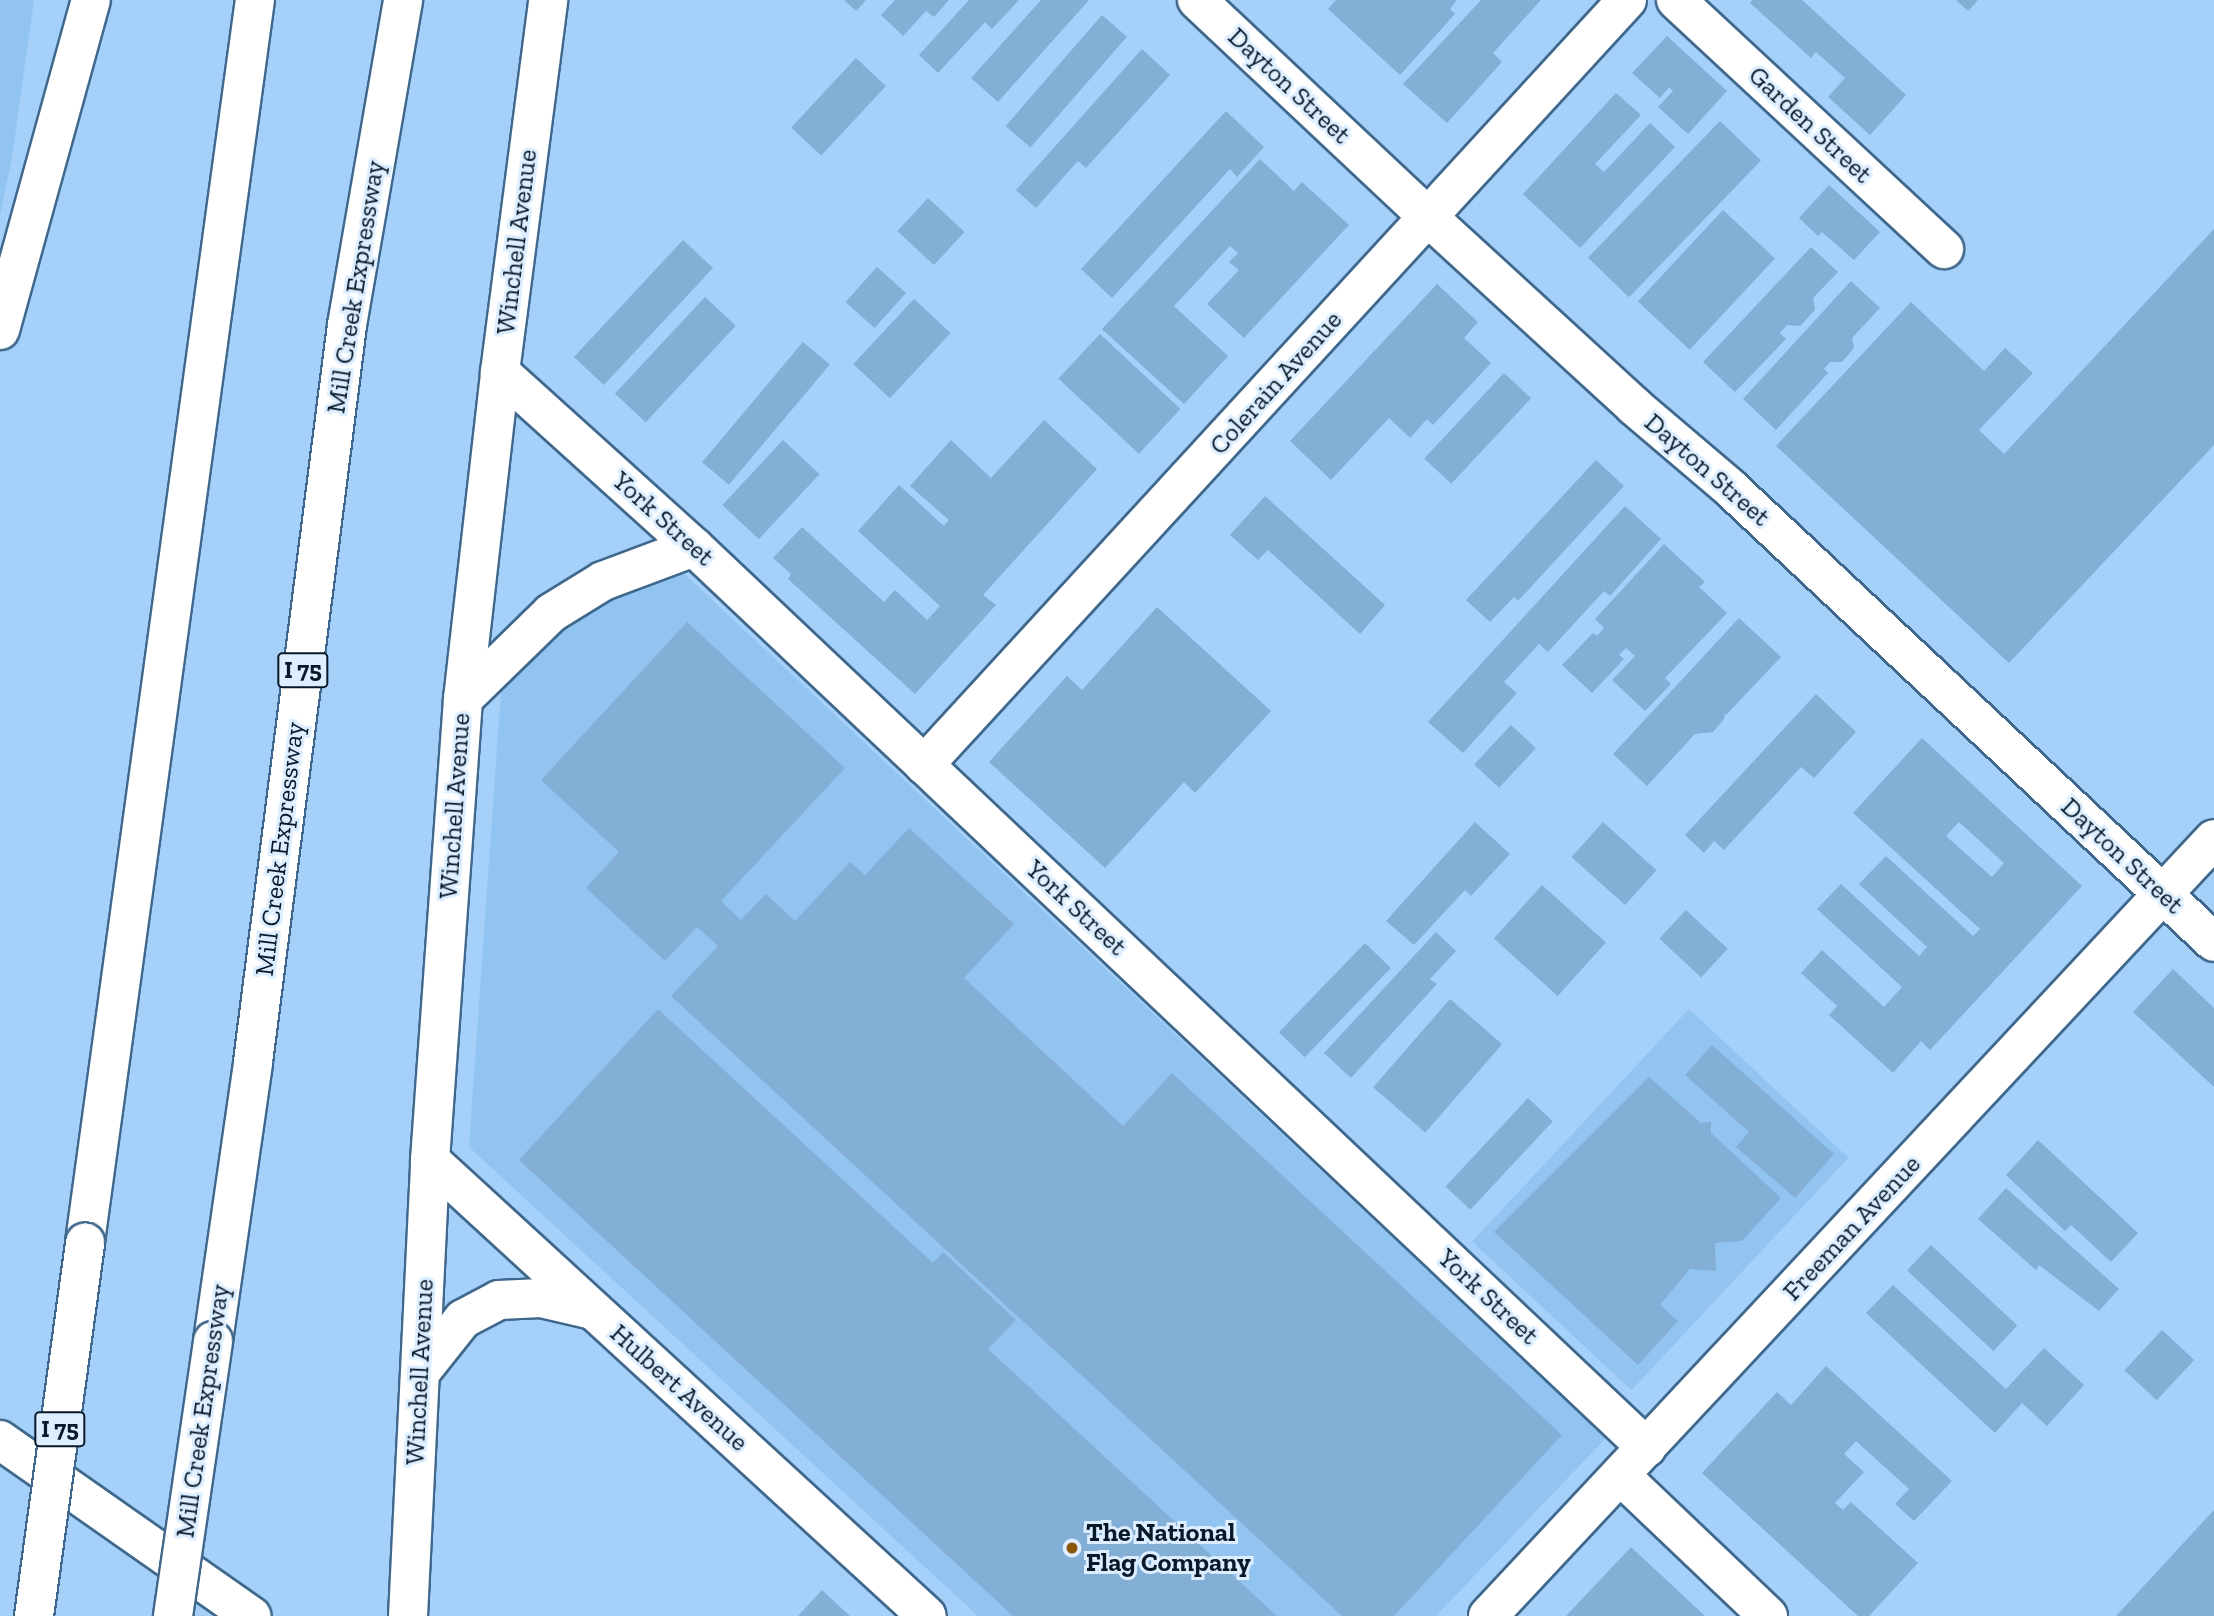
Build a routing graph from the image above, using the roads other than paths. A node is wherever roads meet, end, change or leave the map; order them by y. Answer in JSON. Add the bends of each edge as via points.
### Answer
{"nodes":[{"id":1,"x":91,"y":0,"type":"edge"},
{"id":2,"x":255,"y":0,"type":"edge"},
{"id":3,"x":403,"y":0,"type":"edge"},
{"id":4,"x":548,"y":0,"type":"edge"},
{"id":5,"x":1197,"y":0,"type":"edge"},
{"id":6,"x":1627,"y":0,"type":"edge"},
{"id":7,"x":1675,"y":0,"type":"edge"},
{"id":8,"x":1427,"y":216,"type":"junction"},
{"id":9,"x":1944,"y":249,"type":"dead end"},
{"id":10,"x":0,"y":330,"type":"edge"},
{"id":11,"x":500,"y":372,"type":"junction"},
{"id":12,"x":694,"y":547,"type":"junction"},
{"id":13,"x":463,"y":699,"type":"junction"},
{"id":14,"x":924,"y":765,"type":"junction"},
{"id":15,"x":2214,"y":839,"type":"edge"},
{"id":16,"x":2163,"y":895,"type":"junction"},
{"id":17,"x":2214,"y":942,"type":"edge"},
{"id":18,"x":430,"y":1160,"type":"junction"},
{"id":19,"x":593,"y":1310,"type":"junction"},
{"id":20,"x":420,"y":1373,"type":"junction"},
{"id":21,"x":0,"y":1440,"type":"edge"},
{"id":22,"x":1647,"y":1448,"type":"junction"},
{"id":23,"x":1621,"y":1476,"type":"junction"},
{"id":24,"x":34,"y":1616,"type":"edge"},
{"id":25,"x":173,"y":1616,"type":"edge"},
{"id":26,"x":251,"y":1616,"type":"edge"},
{"id":27,"x":408,"y":1616,"type":"edge"},
{"id":28,"x":927,"y":1616,"type":"edge"},
{"id":29,"x":1488,"y":1616,"type":"edge"},
{"id":30,"x":1768,"y":1616,"type":"edge"}],
"edges":[{"from":1,"to":10,"type":"main road"},
{"from":2,"to":24,"type":"main road","number":"I 75","bridge":true},
{"from":3,"to":25,"type":"main road","name":"Mill Creek Expressway","number":"I 75","bridge":true,"via":[[347,325],[253,1062]]},
{"from":4,"to":11,"type":"main road","name":"Winchell Avenue"},
{"from":5,"to":8,"type":"main road","name":"Dayton Street"},
{"from":6,"to":8,"type":"main road","name":"Colerain Avenue"},
{"from":7,"to":9,"type":"main road","name":"Garden Street"},
{"from":8,"to":14,"type":"main road","name":"Colerain Avenue"},
{"from":8,"to":16,"type":"main road","name":"Dayton Street","via":[[1728,486]]},
{"from":11,"to":12,"type":"main road","name":"York Street"},
{"from":11,"to":13,"type":"main road","name":"Winchell Avenue"},
{"from":12,"to":13,"type":"main road","via":[[603,582],[551,613]]},
{"from":12,"to":14,"type":"main road","name":"York Street"},
{"from":13,"to":18,"type":"main road","name":"Winchell Avenue"},
{"from":14,"to":22,"type":"main road","name":"York Street"},
{"from":15,"to":16,"type":"main road","name":"Freeman Avenue"},
{"from":16,"to":17,"type":"main road","name":"Dayton Street"},
{"from":16,"to":22,"type":"main road","name":"Freeman Avenue"},
{"from":18,"to":19,"type":"main road","name":"Hulbert Avenue"},
{"from":18,"to":20,"type":"main road","name":"Winchell Avenue"},
{"from":19,"to":20,"type":"main road","via":[[541,1298],[499,1300],[463,1319]]},
{"from":19,"to":28,"type":"main road","name":"Hulbert Avenue"},
{"from":20,"to":27,"type":"main road","name":"Winchell Avenue"},
{"from":21,"to":26,"type":"main road"},
{"from":22,"to":23,"type":"main road","name":"Freeman Avenue"},
{"from":23,"to":29,"type":"main road","name":"Freeman Avenue"},
{"from":23,"to":30,"type":"main road"}]}
